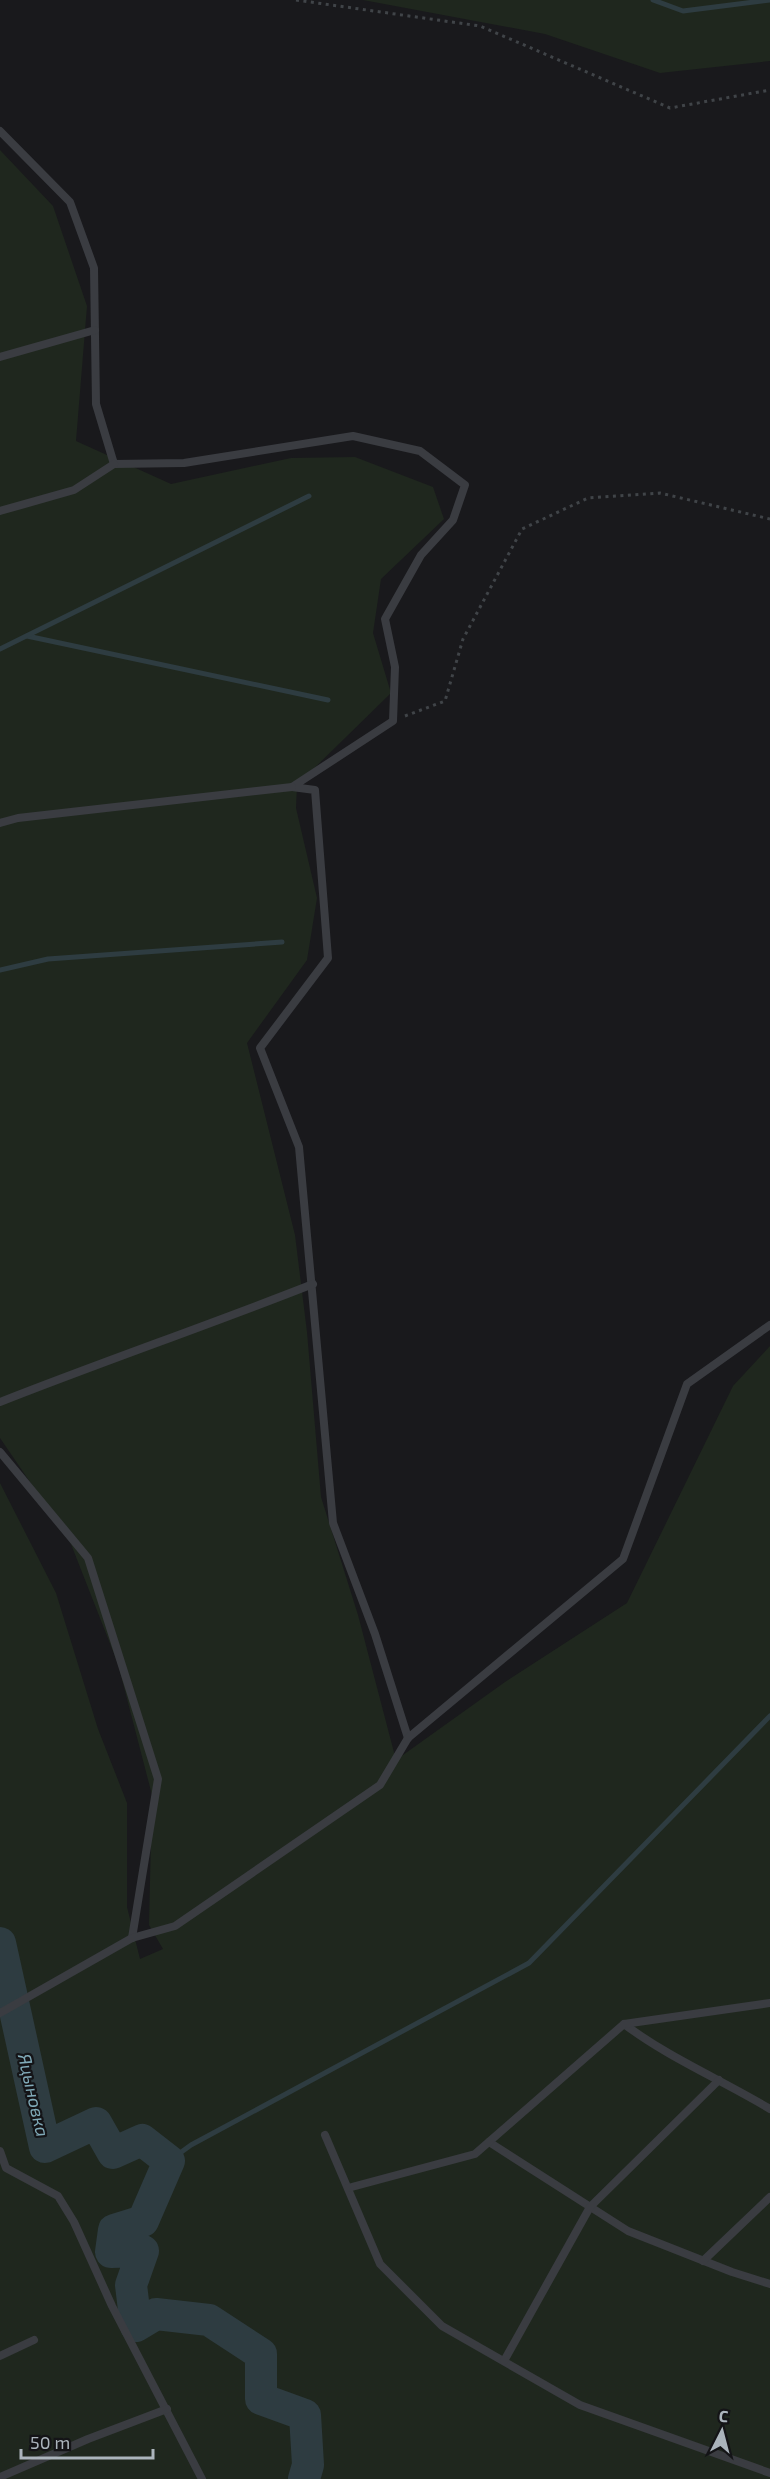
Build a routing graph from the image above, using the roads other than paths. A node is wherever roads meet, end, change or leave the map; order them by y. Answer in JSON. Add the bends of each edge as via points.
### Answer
{"nodes":[{"id":1,"x":0,"y":131,"type":"edge"},
{"id":2,"x":95,"y":330,"type":"junction"},
{"id":3,"x":0,"y":357,"type":"edge"},
{"id":4,"x":114,"y":464,"type":"junction"},
{"id":5,"x":0,"y":511,"type":"edge"},
{"id":6,"x":292,"y":787,"type":"junction"},
{"id":7,"x":0,"y":823,"type":"edge"},
{"id":8,"x":313,"y":1284,"type":"junction"},
{"id":9,"x":770,"y":1325,"type":"edge"},
{"id":10,"x":0,"y":1402,"type":"edge"},
{"id":11,"x":0,"y":1452,"type":"edge"},
{"id":12,"x":408,"y":1738,"type":"junction"},
{"id":13,"x":132,"y":1938,"type":"junction"},
{"id":14,"x":770,"y":2003,"type":"edge"},
{"id":15,"x":0,"y":2013,"type":"edge"},
{"id":16,"x":624,"y":2024,"type":"junction"},
{"id":17,"x":719,"y":2080,"type":"junction"},
{"id":18,"x":770,"y":2109,"type":"edge"},
{"id":19,"x":325,"y":2135,"type":"dead end"},
{"id":20,"x":489,"y":2142,"type":"junction"},
{"id":21,"x":0,"y":2151,"type":"edge"},
{"id":22,"x":348,"y":2188,"type":"junction"},
{"id":23,"x":770,"y":2197,"type":"edge"},
{"id":24,"x":590,"y":2207,"type":"junction"},
{"id":25,"x":704,"y":2261,"type":"junction"},
{"id":26,"x":770,"y":2284,"type":"edge"},
{"id":27,"x":34,"y":2340,"type":"dead end"},
{"id":28,"x":0,"y":2356,"type":"edge"},
{"id":29,"x":504,"y":2361,"type":"junction"},
{"id":30,"x":167,"y":2409,"type":"junction"},
{"id":31,"x":770,"y":2473,"type":"edge"},
{"id":32,"x":0,"y":2477,"type":"edge"},
{"id":33,"x":202,"y":2479,"type":"edge"}],
"edges":[{"from":1,"to":2,"type":"lane","via":[[70,202],[94,268]]},
{"from":2,"to":3,"type":"lane"},
{"from":2,"to":4,"type":"lane","via":[[96,404]]},
{"from":4,"to":5,"type":"lane","via":[[74,490]]},
{"from":4,"to":6,"type":"lane","via":[[184,463],[353,436],[420,451],[465,485],[453,520],[421,555],[385,619],[395,667],[393,721]]},
{"from":6,"to":7,"type":"lane"},
{"from":6,"to":8,"type":"lane","via":[[315,790],[328,958],[260,1048],[299,1147]]},
{"from":8,"to":10,"type":"lane"},
{"from":8,"to":12,"type":"lane","via":[[333,1523],[375,1634]]},
{"from":9,"to":12,"type":"lane","via":[[687,1384],[623,1559]]},
{"from":11,"to":13,"type":"lane","via":[[88,1558],[158,1779]]},
{"from":12,"to":13,"type":"lane","via":[[380,1785],[175,1926]]},
{"from":13,"to":15,"type":"lane"},
{"from":14,"to":16,"type":"lane"},
{"from":16,"to":17,"type":"lane","via":[[652,2046]]},
{"from":16,"to":20,"type":"lane"},
{"from":17,"to":18,"type":"lane"},
{"from":17,"to":24,"type":"lane"},
{"from":19,"to":22,"type":"lane"},
{"from":20,"to":22,"type":"lane","via":[[475,2154]]},
{"from":20,"to":24,"type":"lane"},
{"from":21,"to":30,"type":"lane","via":[[6,2169],[58,2196]]},
{"from":22,"to":29,"type":"lane","via":[[380,2264],[442,2326]]},
{"from":23,"to":25,"type":"lane"},
{"from":24,"to":25,"type":"lane","via":[[628,2231]]},
{"from":24,"to":29,"type":"lane"},
{"from":25,"to":26,"type":"lane"},
{"from":27,"to":28,"type":"lane"},
{"from":29,"to":31,"type":"lane","via":[[580,2405]]},
{"from":30,"to":32,"type":"lane"},
{"from":30,"to":33,"type":"lane"}]}
